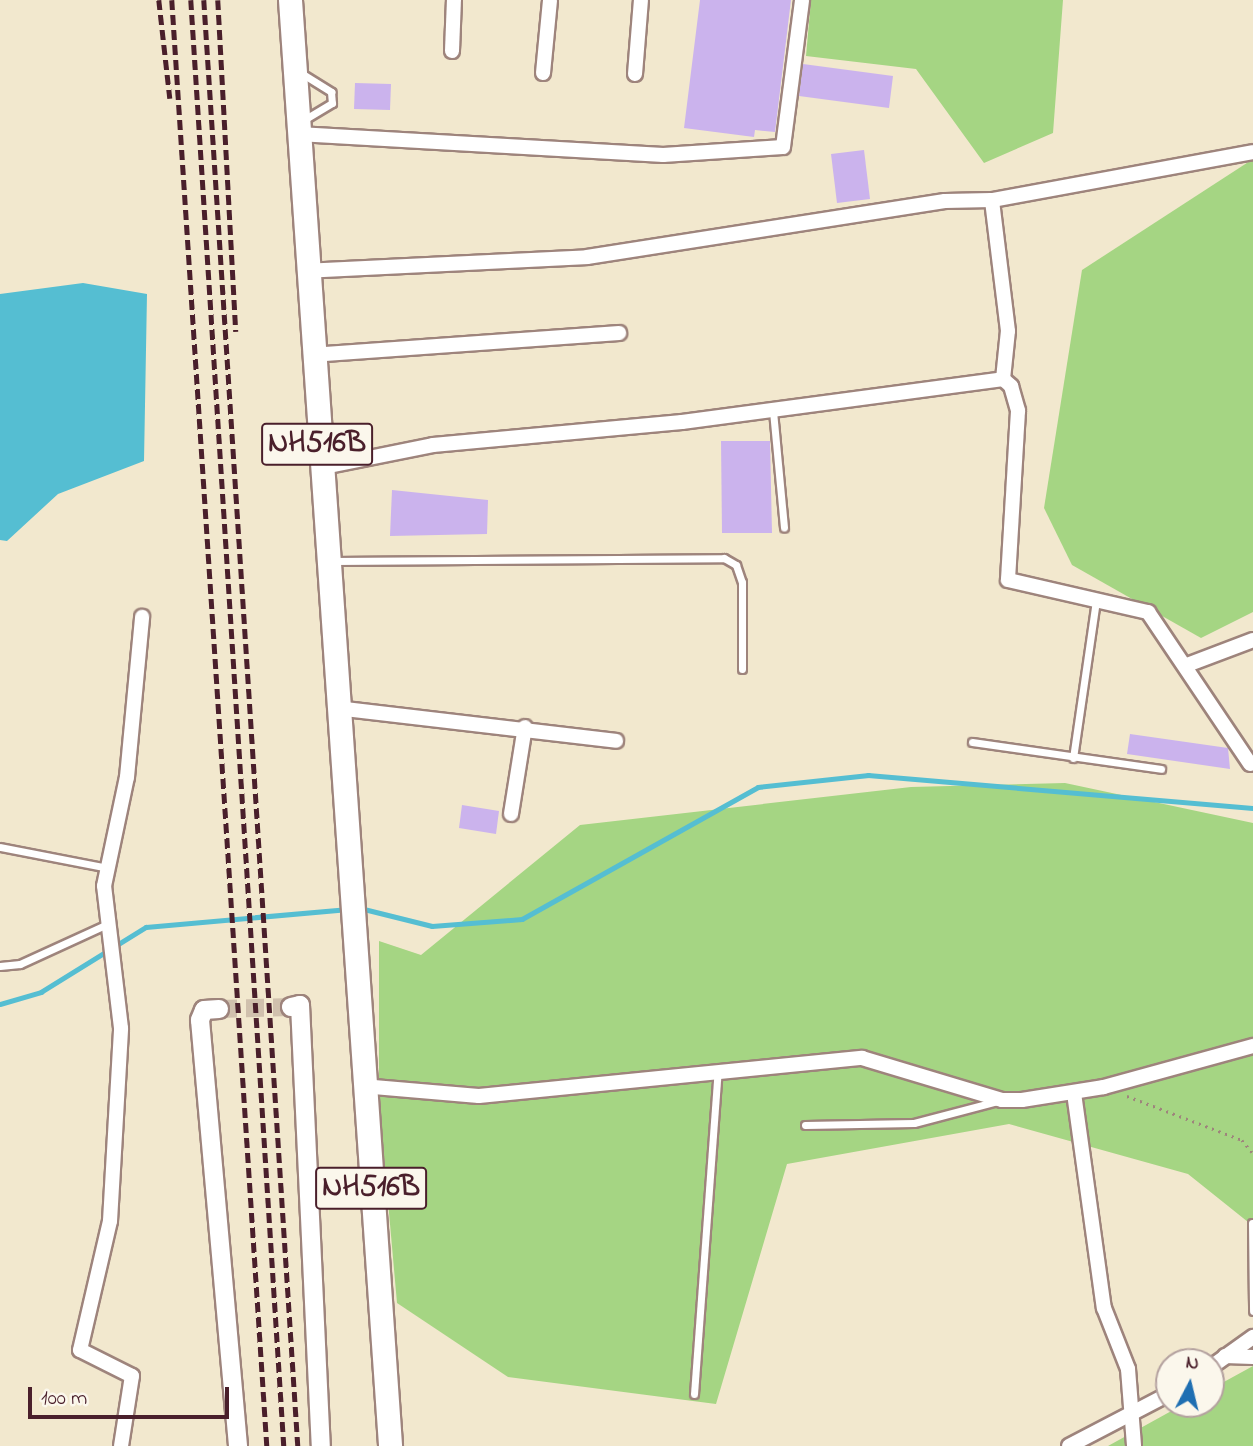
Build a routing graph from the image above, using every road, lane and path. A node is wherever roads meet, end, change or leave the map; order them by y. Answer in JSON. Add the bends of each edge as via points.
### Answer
{"nodes":[{"id":1,"x":290,"y":0,"type":"edge"},
{"id":2,"x":454,"y":0,"type":"edge"},
{"id":3,"x":550,"y":0,"type":"edge"},
{"id":4,"x":641,"y":0,"type":"edge"},
{"id":5,"x":802,"y":0,"type":"edge"},
{"id":6,"x":452,"y":51,"type":"dead end"},
{"id":7,"x":294,"y":69,"type":"junction"},
{"id":8,"x":542,"y":72,"type":"dead end"},
{"id":9,"x":635,"y":74,"type":"dead end"},
{"id":10,"x":298,"y":129,"type":"junction"},
{"id":11,"x":1253,"y":152,"type":"edge"},
{"id":12,"x":992,"y":200,"type":"junction"},
{"id":13,"x":305,"y":271,"type":"junction"},
{"id":14,"x":619,"y":333,"type":"dead end"},
{"id":15,"x":311,"y":355,"type":"junction"},
{"id":16,"x":1003,"y":379,"type":"junction"},
{"id":17,"x":774,"y":411,"type":"junction"},
{"id":18,"x":319,"y":468,"type":"junction"},
{"id":19,"x":784,"y":527,"type":"dead end"},
{"id":20,"x":326,"y":561,"type":"junction"},
{"id":21,"x":1096,"y":600,"type":"junction"},
{"id":22,"x":142,"y":617,"type":"dead end"},
{"id":23,"x":1253,"y":640,"type":"edge"},
{"id":24,"x":1186,"y":665,"type":"junction"},
{"id":25,"x":742,"y":668,"type":"dead end"},
{"id":26,"x":337,"y":708,"type":"junction"},
{"id":27,"x":524,"y":727,"type":"junction"},
{"id":28,"x":616,"y":741,"type":"dead end"},
{"id":29,"x":972,"y":742,"type":"dead end"},
{"id":30,"x":1073,"y":758,"type":"junction"},
{"id":31,"x":1250,"y":764,"type":"dead end"},
{"id":32,"x":1161,"y":769,"type":"dead end"},
{"id":33,"x":511,"y":814,"type":"dead end"},
{"id":34,"x":0,"y":847,"type":"edge"},
{"id":35,"x":108,"y":868,"type":"junction"},
{"id":36,"x":107,"y":931,"type":"junction"},
{"id":37,"x":0,"y":966,"type":"edge"},
{"id":38,"x":291,"y":1007,"type":"dead end"},
{"id":39,"x":219,"y":1009,"type":"dead end"},
{"id":40,"x":1253,"y":1046,"type":"edge"},
{"id":41,"x":718,"y":1070,"type":"junction"},
{"id":42,"x":362,"y":1086,"type":"junction"},
{"id":43,"x":1104,"y":1087,"type":"junction"},
{"id":44,"x":1074,"y":1093,"type":"junction"},
{"id":45,"x":1002,"y":1100,"type":"junction"},
{"id":46,"x":805,"y":1125,"type":"dead end"},
{"id":47,"x":1253,"y":1153,"type":"edge"},
{"id":48,"x":1252,"y":1223,"type":"edge"},
{"id":49,"x":1253,"y":1311,"type":"edge"},
{"id":50,"x":1253,"y":1337,"type":"edge"},
{"id":51,"x":1225,"y":1356,"type":"joint"},
{"id":52,"x":1253,"y":1357,"type":"edge"},
{"id":53,"x":694,"y":1394,"type":"dead end"},
{"id":54,"x":1155,"y":1401,"type":"edge"},
{"id":55,"x":1133,"y":1413,"type":"junction"},
{"id":56,"x":121,"y":1446,"type":"edge"},
{"id":57,"x":238,"y":1446,"type":"edge"},
{"id":58,"x":321,"y":1446,"type":"edge"},
{"id":59,"x":390,"y":1446,"type":"edge"},
{"id":60,"x":1069,"y":1446,"type":"edge"},
{"id":61,"x":1134,"y":1446,"type":"edge"}],
"edges":[{"from":1,"to":7,"type":"highway","number":"NH516B"},
{"from":2,"to":6,"type":"street"},
{"from":3,"to":8,"type":"street"},
{"from":4,"to":9,"type":"street"},
{"from":5,"to":10,"type":"street","via":[[783,147],[663,155]]},
{"from":7,"to":10,"type":"highway","number":"NH516B"},
{"from":7,"to":10,"type":"lane","via":[[325,86],[332,103]]},
{"from":10,"to":13,"type":"highway","number":"NH516B"},
{"from":11,"to":12,"type":"street"},
{"from":12,"to":13,"type":"street","via":[[944,201],[587,257]]},
{"from":12,"to":16,"type":"street","via":[[1008,331]]},
{"from":13,"to":15,"type":"highway","number":"NH516B"},
{"from":14,"to":15,"type":"street"},
{"from":15,"to":18,"type":"highway","number":"NH516B"},
{"from":16,"to":17,"type":"street"},
{"from":16,"to":21,"type":"street","via":[[1018,411],[1008,580]]},
{"from":17,"to":18,"type":"street","via":[[433,445]]},
{"from":17,"to":19,"type":"lane"},
{"from":18,"to":20,"type":"highway","number":"NH516B"},
{"from":20,"to":25,"type":"lane","via":[[724,558],[736,565],[742,582]]},
{"from":20,"to":26,"type":"highway","number":"NH516B"},
{"from":21,"to":24,"type":"street","via":[[1148,612]]},
{"from":21,"to":30,"type":"lane"},
{"from":22,"to":35,"type":"street","via":[[135,720]]},
{"from":23,"to":24,"type":"street"},
{"from":24,"to":31,"type":"street"},
{"from":26,"to":27,"type":"street"},
{"from":26,"to":42,"type":"highway","number":"NH516B"},
{"from":27,"to":28,"type":"street"},
{"from":27,"to":33,"type":"street"},
{"from":29,"to":30,"type":"lane"},
{"from":30,"to":32,"type":"lane"},
{"from":34,"to":35,"type":"lane"},
{"from":35,"to":36,"type":"street"},
{"from":36,"to":37,"type":"lane","via":[[20,964]]},
{"from":36,"to":56,"type":"street","via":[[121,1028],[110,1221],[80,1350],[132,1376]]},
{"from":38,"to":58,"type":"street","via":[[300,1005]]},
{"from":39,"to":57,"type":"street","via":[[204,1010],[200,1020]]},
{"from":40,"to":43,"type":"street"},
{"from":41,"to":42,"type":"street","via":[[479,1096]]},
{"from":41,"to":45,"type":"street","via":[[862,1058]]},
{"from":41,"to":53,"type":"lane"},
{"from":42,"to":59,"type":"highway","number":"NH516B"},
{"from":43,"to":44,"type":"street"},
{"from":43,"to":47,"type":"path","via":[[1242,1140]]},
{"from":44,"to":45,"type":"street"},
{"from":44,"to":55,"type":"street","via":[[1104,1308],[1128,1369]]},
{"from":45,"to":46,"type":"lane","via":[[976,1112],[914,1123]]},
{"from":48,"to":49,"type":"lane"},
{"from":50,"to":51,"type":"street"},
{"from":51,"to":52,"type":"street"},
{"from":54,"to":55,"type":"street"},
{"from":55,"to":60,"type":"street"},
{"from":55,"to":61,"type":"street"}]}
